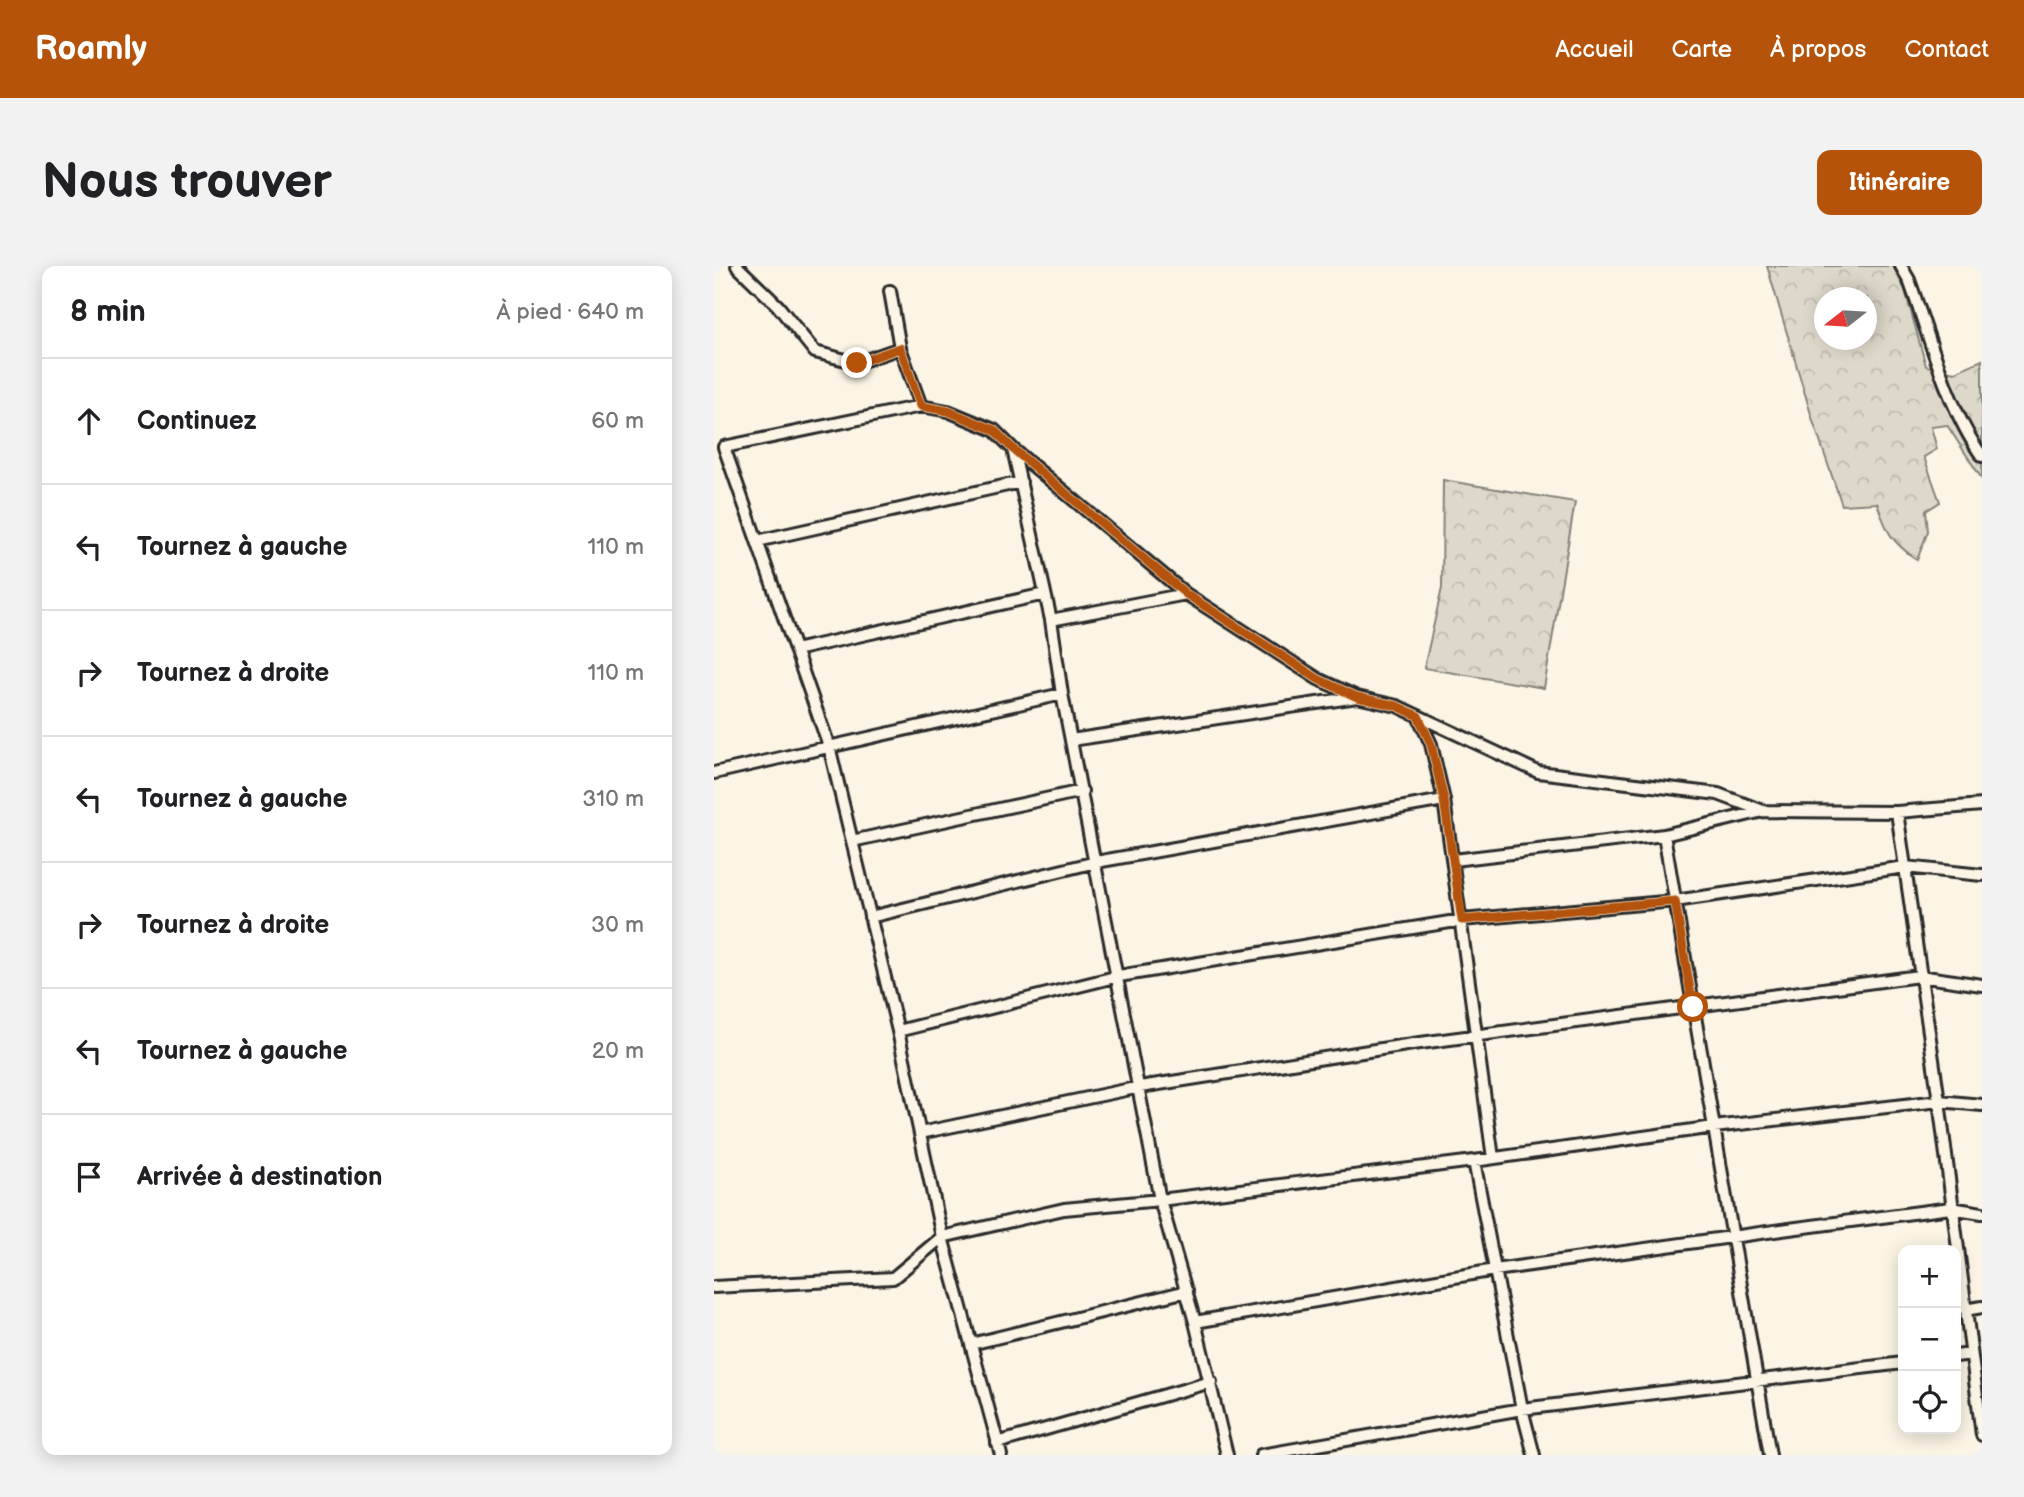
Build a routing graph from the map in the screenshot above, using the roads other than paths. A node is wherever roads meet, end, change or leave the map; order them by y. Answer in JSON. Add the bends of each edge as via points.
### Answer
{"nodes":[{"id":1,"x":737,"y":266,"type":"edge"},
{"id":2,"x":1901,"y":266,"type":"edge"},
{"id":3,"x":890,"y":291,"type":"dead end"},
{"id":4,"x":900,"y":348,"type":"junction"},
{"id":5,"x":921,"y":406,"type":"junction"},
{"id":6,"x":1013,"y":449,"type":"junction"},
{"id":7,"x":1982,"y":456,"type":"edge"},
{"id":8,"x":1021,"y":482,"type":"junction"},
{"id":9,"x":757,"y":541,"type":"junction"},
{"id":10,"x":1045,"y":594,"type":"junction"},
{"id":11,"x":1186,"y":594,"type":"junction"},
{"id":12,"x":1051,"y":620,"type":"junction"},
{"id":13,"x":795,"y":650,"type":"junction"},
{"id":14,"x":1062,"y":694,"type":"junction"},
{"id":15,"x":1357,"y":697,"type":"junction"},
{"id":16,"x":1418,"y":716,"type":"junction"},
{"id":17,"x":1072,"y":740,"type":"junction"},
{"id":18,"x":829,"y":746,"type":"junction"},
{"id":19,"x":714,"y":773,"type":"edge"},
{"id":20,"x":1082,"y":792,"type":"junction"},
{"id":21,"x":1444,"y":800,"type":"junction"},
{"id":22,"x":1982,"y":805,"type":"edge"},
{"id":23,"x":1763,"y":811,"type":"junction"},
{"id":24,"x":1897,"y":812,"type":"junction"},
{"id":25,"x":1664,"y":835,"type":"junction"},
{"id":26,"x":852,"y":841,"type":"junction"},
{"id":27,"x":1453,"y":860,"type":"junction"},
{"id":28,"x":1096,"y":862,"type":"junction"},
{"id":29,"x":1905,"y":867,"type":"junction"},
{"id":30,"x":1982,"y":875,"type":"edge"},
{"id":31,"x":1675,"y":901,"type":"junction"},
{"id":32,"x":870,"y":917,"type":"junction"},
{"id":33,"x":1462,"y":920,"type":"junction"},
{"id":34,"x":1119,"y":976,"type":"junction"},
{"id":35,"x":1919,"y":976,"type":"junction"},
{"id":36,"x":1982,"y":985,"type":"edge"},
{"id":37,"x":1693,"y":1007,"type":"junction"},
{"id":38,"x":898,"y":1031,"type":"junction"},
{"id":39,"x":1478,"y":1036,"type":"junction"},
{"id":40,"x":1140,"y":1087,"type":"junction"},
{"id":41,"x":1939,"y":1101,"type":"junction"},
{"id":42,"x":1982,"y":1105,"type":"edge"},
{"id":43,"x":1714,"y":1127,"type":"junction"},
{"id":44,"x":920,"y":1133,"type":"junction"},
{"id":45,"x":1493,"y":1158,"type":"junction"},
{"id":46,"x":1474,"y":1161,"type":"junction"},
{"id":47,"x":1160,"y":1200,"type":"junction"},
{"id":48,"x":1951,"y":1208,"type":"junction"},
{"id":49,"x":1982,"y":1213,"type":"edge"},
{"id":50,"x":943,"y":1237,"type":"junction"},
{"id":51,"x":1732,"y":1237,"type":"junction"},
{"id":52,"x":1495,"y":1270,"type":"junction"},
{"id":53,"x":714,"y":1287,"type":"edge"},
{"id":54,"x":1186,"y":1291,"type":"junction"},
{"id":55,"x":1982,"y":1307,"type":"edge"},
{"id":56,"x":1965,"y":1310,"type":"junction"},
{"id":57,"x":1195,"y":1322,"type":"junction"},
{"id":58,"x":971,"y":1344,"type":"junction"},
{"id":59,"x":1971,"y":1354,"type":"junction"},
{"id":60,"x":1961,"y":1355,"type":"edge"},
{"id":61,"x":1898,"y":1364,"type":"edge"},
{"id":62,"x":1757,"y":1381,"type":"junction"},
{"id":63,"x":1211,"y":1382,"type":"junction"},
{"id":64,"x":1522,"y":1409,"type":"junction"},
{"id":65,"x":1982,"y":1435,"type":"edge"},
{"id":66,"x":997,"y":1443,"type":"junction"},
{"id":67,"x":1000,"y":1455,"type":"edge"},
{"id":68,"x":1227,"y":1455,"type":"edge"},
{"id":69,"x":1261,"y":1455,"type":"edge"},
{"id":70,"x":1534,"y":1455,"type":"edge"},
{"id":71,"x":1770,"y":1455,"type":"edge"}],
"edges":[{"from":1,"to":4,"type":"street","via":[[815,352],[857,363]]},
{"from":2,"to":7,"type":"street","via":[[1948,390]]},
{"from":3,"to":4,"type":"street"},
{"from":4,"to":5,"type":"street"},
{"from":5,"to":6,"type":"street","via":[[948,411],[994,430]]},
{"from":5,"to":9,"type":"street","via":[[724,447]]},
{"from":6,"to":8,"type":"street"},
{"from":6,"to":11,"type":"street"},
{"from":8,"to":9,"type":"street"},
{"from":8,"to":10,"type":"street"},
{"from":9,"to":13,"type":"street"},
{"from":10,"to":12,"type":"street"},
{"from":10,"to":13,"type":"street"},
{"from":11,"to":12,"type":"street"},
{"from":11,"to":15,"type":"street","via":[[1318,679]]},
{"from":12,"to":14,"type":"street"},
{"from":13,"to":18,"type":"street"},
{"from":14,"to":17,"type":"street"},
{"from":14,"to":18,"type":"street"},
{"from":15,"to":16,"type":"street"},
{"from":15,"to":17,"type":"street"},
{"from":16,"to":21,"type":"street","via":[[1431,744]]},
{"from":16,"to":23,"type":"street","via":[[1538,772],[1718,794]]},
{"from":17,"to":20,"type":"street"},
{"from":18,"to":19,"type":"street"},
{"from":18,"to":26,"type":"street"},
{"from":20,"to":26,"type":"street"},
{"from":20,"to":28,"type":"street"},
{"from":21,"to":27,"type":"street"},
{"from":21,"to":28,"type":"street"},
{"from":22,"to":24,"type":"street"},
{"from":23,"to":24,"type":"street"},
{"from":23,"to":25,"type":"street"},
{"from":24,"to":29,"type":"street"},
{"from":25,"to":27,"type":"street"},
{"from":25,"to":31,"type":"street"},
{"from":26,"to":32,"type":"street"},
{"from":27,"to":33,"type":"street"},
{"from":28,"to":32,"type":"street"},
{"from":28,"to":34,"type":"street"},
{"from":29,"to":30,"type":"street"},
{"from":29,"to":31,"type":"street"},
{"from":29,"to":35,"type":"street"},
{"from":31,"to":33,"type":"street"},
{"from":31,"to":37,"type":"street"},
{"from":32,"to":38,"type":"street"},
{"from":33,"to":34,"type":"street"},
{"from":33,"to":39,"type":"street"},
{"from":34,"to":38,"type":"street"},
{"from":34,"to":40,"type":"street"},
{"from":35,"to":36,"type":"street"},
{"from":35,"to":37,"type":"street"},
{"from":35,"to":41,"type":"street"},
{"from":37,"to":39,"type":"street"},
{"from":37,"to":43,"type":"street"},
{"from":38,"to":44,"type":"street"},
{"from":39,"to":40,"type":"street"},
{"from":39,"to":45,"type":"street"},
{"from":40,"to":44,"type":"street"},
{"from":40,"to":47,"type":"street"},
{"from":41,"to":42,"type":"street"},
{"from":41,"to":43,"type":"street"},
{"from":41,"to":48,"type":"street"},
{"from":43,"to":45,"type":"street"},
{"from":43,"to":51,"type":"street"},
{"from":44,"to":50,"type":"street"},
{"from":45,"to":46,"type":"street"},
{"from":46,"to":47,"type":"street"},
{"from":46,"to":52,"type":"street"},
{"from":47,"to":50,"type":"street","via":[[1064,1209]]},
{"from":47,"to":54,"type":"street"},
{"from":48,"to":49,"type":"street"},
{"from":48,"to":51,"type":"street"},
{"from":48,"to":56,"type":"street"},
{"from":50,"to":53,"type":"street","via":[[892,1278]]},
{"from":50,"to":58,"type":"street"},
{"from":51,"to":52,"type":"street"},
{"from":51,"to":62,"type":"street"},
{"from":52,"to":57,"type":"street"},
{"from":52,"to":64,"type":"street"},
{"from":54,"to":57,"type":"street"},
{"from":54,"to":58,"type":"street"},
{"from":55,"to":56,"type":"street"},
{"from":56,"to":59,"type":"street"},
{"from":57,"to":63,"type":"street"},
{"from":58,"to":66,"type":"street"},
{"from":59,"to":60,"type":"street"},
{"from":59,"to":65,"type":"street"},
{"from":61,"to":62,"type":"street"},
{"from":62,"to":64,"type":"street"},
{"from":62,"to":71,"type":"street"},
{"from":63,"to":66,"type":"street"},
{"from":63,"to":68,"type":"street"},
{"from":64,"to":69,"type":"street"},
{"from":64,"to":70,"type":"street"},
{"from":66,"to":67,"type":"street"}]}
